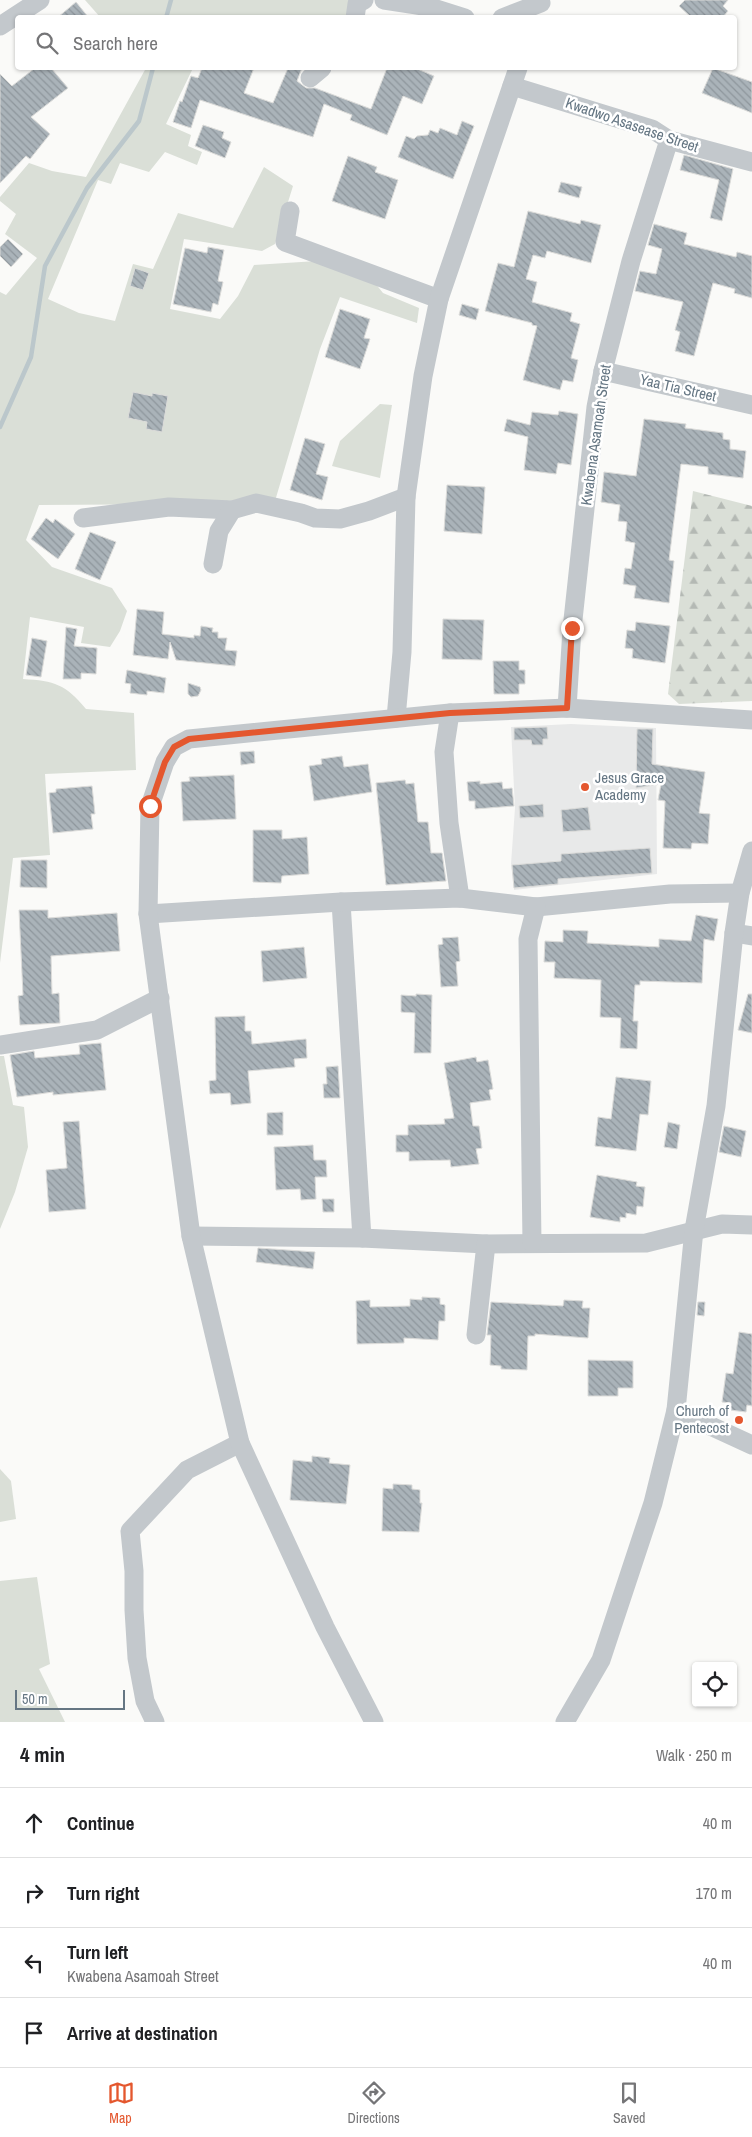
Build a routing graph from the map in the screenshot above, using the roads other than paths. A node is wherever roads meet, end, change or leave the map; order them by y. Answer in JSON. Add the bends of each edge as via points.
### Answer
{"nodes":[{"id":1,"x":40,"y":0,"type":"edge"},
{"id":2,"x":364,"y":0,"type":"edge"},
{"id":3,"x":384,"y":0,"type":"edge"},
{"id":4,"x":539,"y":7,"type":"edge"},
{"id":5,"x":17,"y":15,"type":"edge"},
{"id":6,"x":355,"y":15,"type":"edge"},
{"id":7,"x":455,"y":15,"type":"edge"},
{"id":8,"x":512,"y":15,"type":"edge"},
{"id":9,"x":15,"y":16,"type":"edge"},
{"id":10,"x":0,"y":26,"type":"edge"},
{"id":11,"x":517,"y":70,"type":"edge"},
{"id":12,"x":512,"y":86,"type":"junction"},
{"id":13,"x":669,"y":140,"type":"junction"},
{"id":14,"x":752,"y":162,"type":"edge"},
{"id":15,"x":290,"y":211,"type":"dead end"},
{"id":16,"x":439,"y":299,"type":"junction"},
{"id":17,"x":603,"y":371,"type":"junction"},
{"id":18,"x":752,"y":405,"type":"edge"},
{"id":19,"x":406,"y":497,"type":"junction"},
{"id":20,"x":232,"y":510,"type":"junction"},
{"id":21,"x":83,"y":518,"type":"dead end"},
{"id":22,"x":213,"y":564,"type":"dead end"},
{"id":23,"x":567,"y":708,"type":"junction"},
{"id":24,"x":450,"y":713,"type":"junction"},
{"id":25,"x":396,"y":718,"type":"junction"},
{"id":26,"x":752,"y":720,"type":"edge"},
{"id":27,"x":752,"y":851,"type":"edge"},
{"id":28,"x":740,"y":893,"type":"junction"},
{"id":29,"x":460,"y":898,"type":"junction"},
{"id":30,"x":341,"y":902,"type":"junction"},
{"id":31,"x":536,"y":907,"type":"junction"},
{"id":32,"x":148,"y":914,"type":"junction"},
{"id":33,"x":743,"y":935,"type":"edge"},
{"id":34,"x":160,"y":998,"type":"junction"},
{"id":35,"x":0,"y":1045,"type":"edge"},
{"id":36,"x":752,"y":1225,"type":"edge"},
{"id":37,"x":694,"y":1230,"type":"junction"},
{"id":38,"x":191,"y":1236,"type":"junction"},
{"id":39,"x":362,"y":1238,"type":"junction"},
{"id":40,"x":532,"y":1243,"type":"junction"},
{"id":41,"x":486,"y":1244,"type":"junction"},
{"id":42,"x":476,"y":1335,"type":"dead end"},
{"id":43,"x":676,"y":1410,"type":"junction"},
{"id":44,"x":240,"y":1443,"type":"junction"},
{"id":45,"x":752,"y":1445,"type":"edge"},
{"id":46,"x":155,"y":1722,"type":"edge"},
{"id":47,"x":374,"y":1722,"type":"edge"},
{"id":48,"x":565,"y":1722,"type":"edge"}],
"edges":[{"from":1,"to":5,"type":"street"},
{"from":2,"to":6,"type":"street","via":[[357,4]]},
{"from":3,"to":7,"type":"street","via":[[430,7]]},
{"from":4,"to":8,"type":"street"},
{"from":9,"to":10,"type":"street"},
{"from":11,"to":12,"type":"street"},
{"from":12,"to":13,"type":"street","name":"Kwadwo Asasease Street","via":[[652,128]]},
{"from":12,"to":16,"type":"street"},
{"from":13,"to":14,"type":"street","name":"Kwadwo Asasease Street"},
{"from":13,"to":17,"type":"street","name":"Kwabena Asamoah Street","via":[[631,261]]},
{"from":15,"to":16,"type":"street","via":[[285,242]]},
{"from":16,"to":19,"type":"street","via":[[417,408]]},
{"from":17,"to":18,"type":"street","name":"Yaa Tia Street"},
{"from":17,"to":23,"type":"street","name":"Kwabena Asamoah Street","via":[[583,525]]},
{"from":19,"to":20,"type":"street","via":[[340,519],[315,518],[256,503]]},
{"from":19,"to":25,"type":"street","via":[[402,652]]},
{"from":20,"to":21,"type":"street","via":[[169,507]]},
{"from":20,"to":22,"type":"street","via":[[219,531]]},
{"from":23,"to":24,"type":"street"},
{"from":23,"to":26,"type":"street"},
{"from":24,"to":25,"type":"street"},
{"from":24,"to":29,"type":"street","via":[[444,752],[449,823]]},
{"from":25,"to":32,"type":"street","via":[[189,739],[174,747],[165,762],[150,806]]},
{"from":27,"to":28,"type":"street"},
{"from":28,"to":31,"type":"street","via":[[670,894]]},
{"from":28,"to":33,"type":"street"},
{"from":29,"to":30,"type":"street"},
{"from":29,"to":31,"type":"street"},
{"from":30,"to":32,"type":"street"},
{"from":30,"to":39,"type":"street"},
{"from":31,"to":40,"type":"street","via":[[528,939]]},
{"from":32,"to":34,"type":"street"},
{"from":33,"to":37,"type":"street"},
{"from":34,"to":35,"type":"street","via":[[97,1030]]},
{"from":34,"to":38,"type":"street"},
{"from":36,"to":37,"type":"street","via":[[722,1224]]},
{"from":37,"to":40,"type":"street","via":[[646,1244]]},
{"from":37,"to":43,"type":"street"},
{"from":38,"to":39,"type":"street"},
{"from":38,"to":44,"type":"street"},
{"from":39,"to":41,"type":"street"},
{"from":40,"to":41,"type":"street"},
{"from":41,"to":42,"type":"street"},
{"from":43,"to":45,"type":"street"},
{"from":43,"to":48,"type":"street","via":[[653,1503],[601,1660]]},
{"from":44,"to":46,"type":"street","via":[[187,1470],[130,1531],[137,1658],[145,1702]]},
{"from":44,"to":47,"type":"street","via":[[324,1627]]}]}
